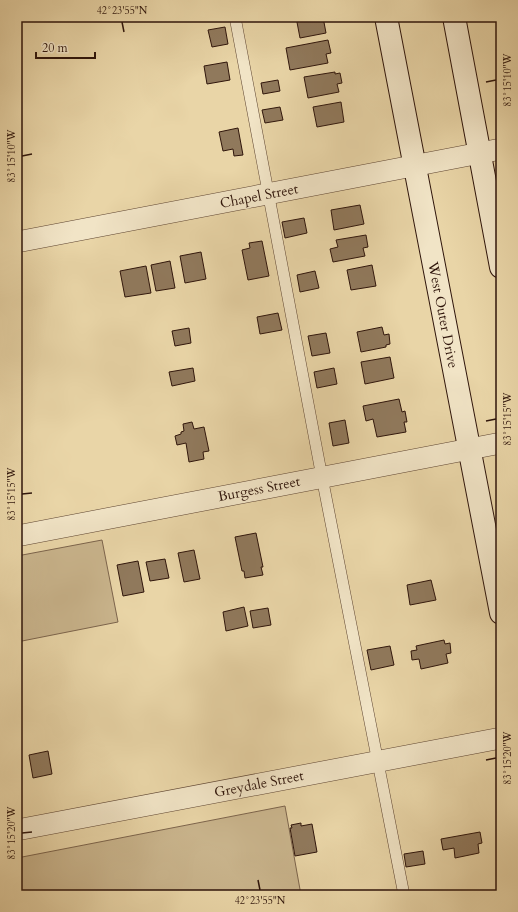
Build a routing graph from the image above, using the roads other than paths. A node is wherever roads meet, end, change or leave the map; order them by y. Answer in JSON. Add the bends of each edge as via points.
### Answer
{"nodes":[{"id":1,"x":235,"y":17,"type":"edge"},
{"id":2,"x":386,"y":17,"type":"edge"},
{"id":3,"x":454,"y":17,"type":"edge"},
{"id":4,"x":501,"y":149,"type":"edge"},
{"id":5,"x":480,"y":153,"type":"junction"},
{"id":6,"x":415,"y":166,"type":"junction"},
{"id":7,"x":269,"y":194,"type":"junction"},
{"id":8,"x":17,"y":242,"type":"edge"},
{"id":9,"x":501,"y":267,"type":"edge"},
{"id":10,"x":501,"y":443,"type":"edge"},
{"id":11,"x":469,"y":449,"type":"junction"},
{"id":12,"x":323,"y":477,"type":"junction"},
{"id":13,"x":17,"y":536,"type":"edge"},
{"id":14,"x":501,"y":613,"type":"edge"},
{"id":15,"x":501,"y":738,"type":"edge"},
{"id":16,"x":378,"y":762,"type":"junction"},
{"id":17,"x":17,"y":830,"type":"edge"},
{"id":18,"x":404,"y":895,"type":"edge"}],
"edges":[{"from":1,"to":7,"type":"lane"},
{"from":2,"to":6,"type":"main road","name":"West Outer Drive"},
{"from":3,"to":5,"type":"main road"},
{"from":4,"to":5,"type":"street","name":"Chapel Street"},
{"from":5,"to":6,"type":"street","name":"Chapel Street"},
{"from":5,"to":9,"type":"main road"},
{"from":6,"to":7,"type":"street","name":"Chapel Street"},
{"from":6,"to":11,"type":"main road","name":"West Outer Drive"},
{"from":7,"to":8,"type":"street","name":"Chapel Street"},
{"from":7,"to":12,"type":"lane"},
{"from":10,"to":11,"type":"street","name":"Burgess Street"},
{"from":11,"to":12,"type":"street","name":"Burgess Street"},
{"from":11,"to":14,"type":"main road","name":"West Outer Drive"},
{"from":12,"to":13,"type":"street","name":"Burgess Street"},
{"from":12,"to":16,"type":"lane"},
{"from":15,"to":16,"type":"street","name":"Greydale Street"},
{"from":16,"to":17,"type":"street","name":"Greydale Street"},
{"from":16,"to":18,"type":"lane"}]}
